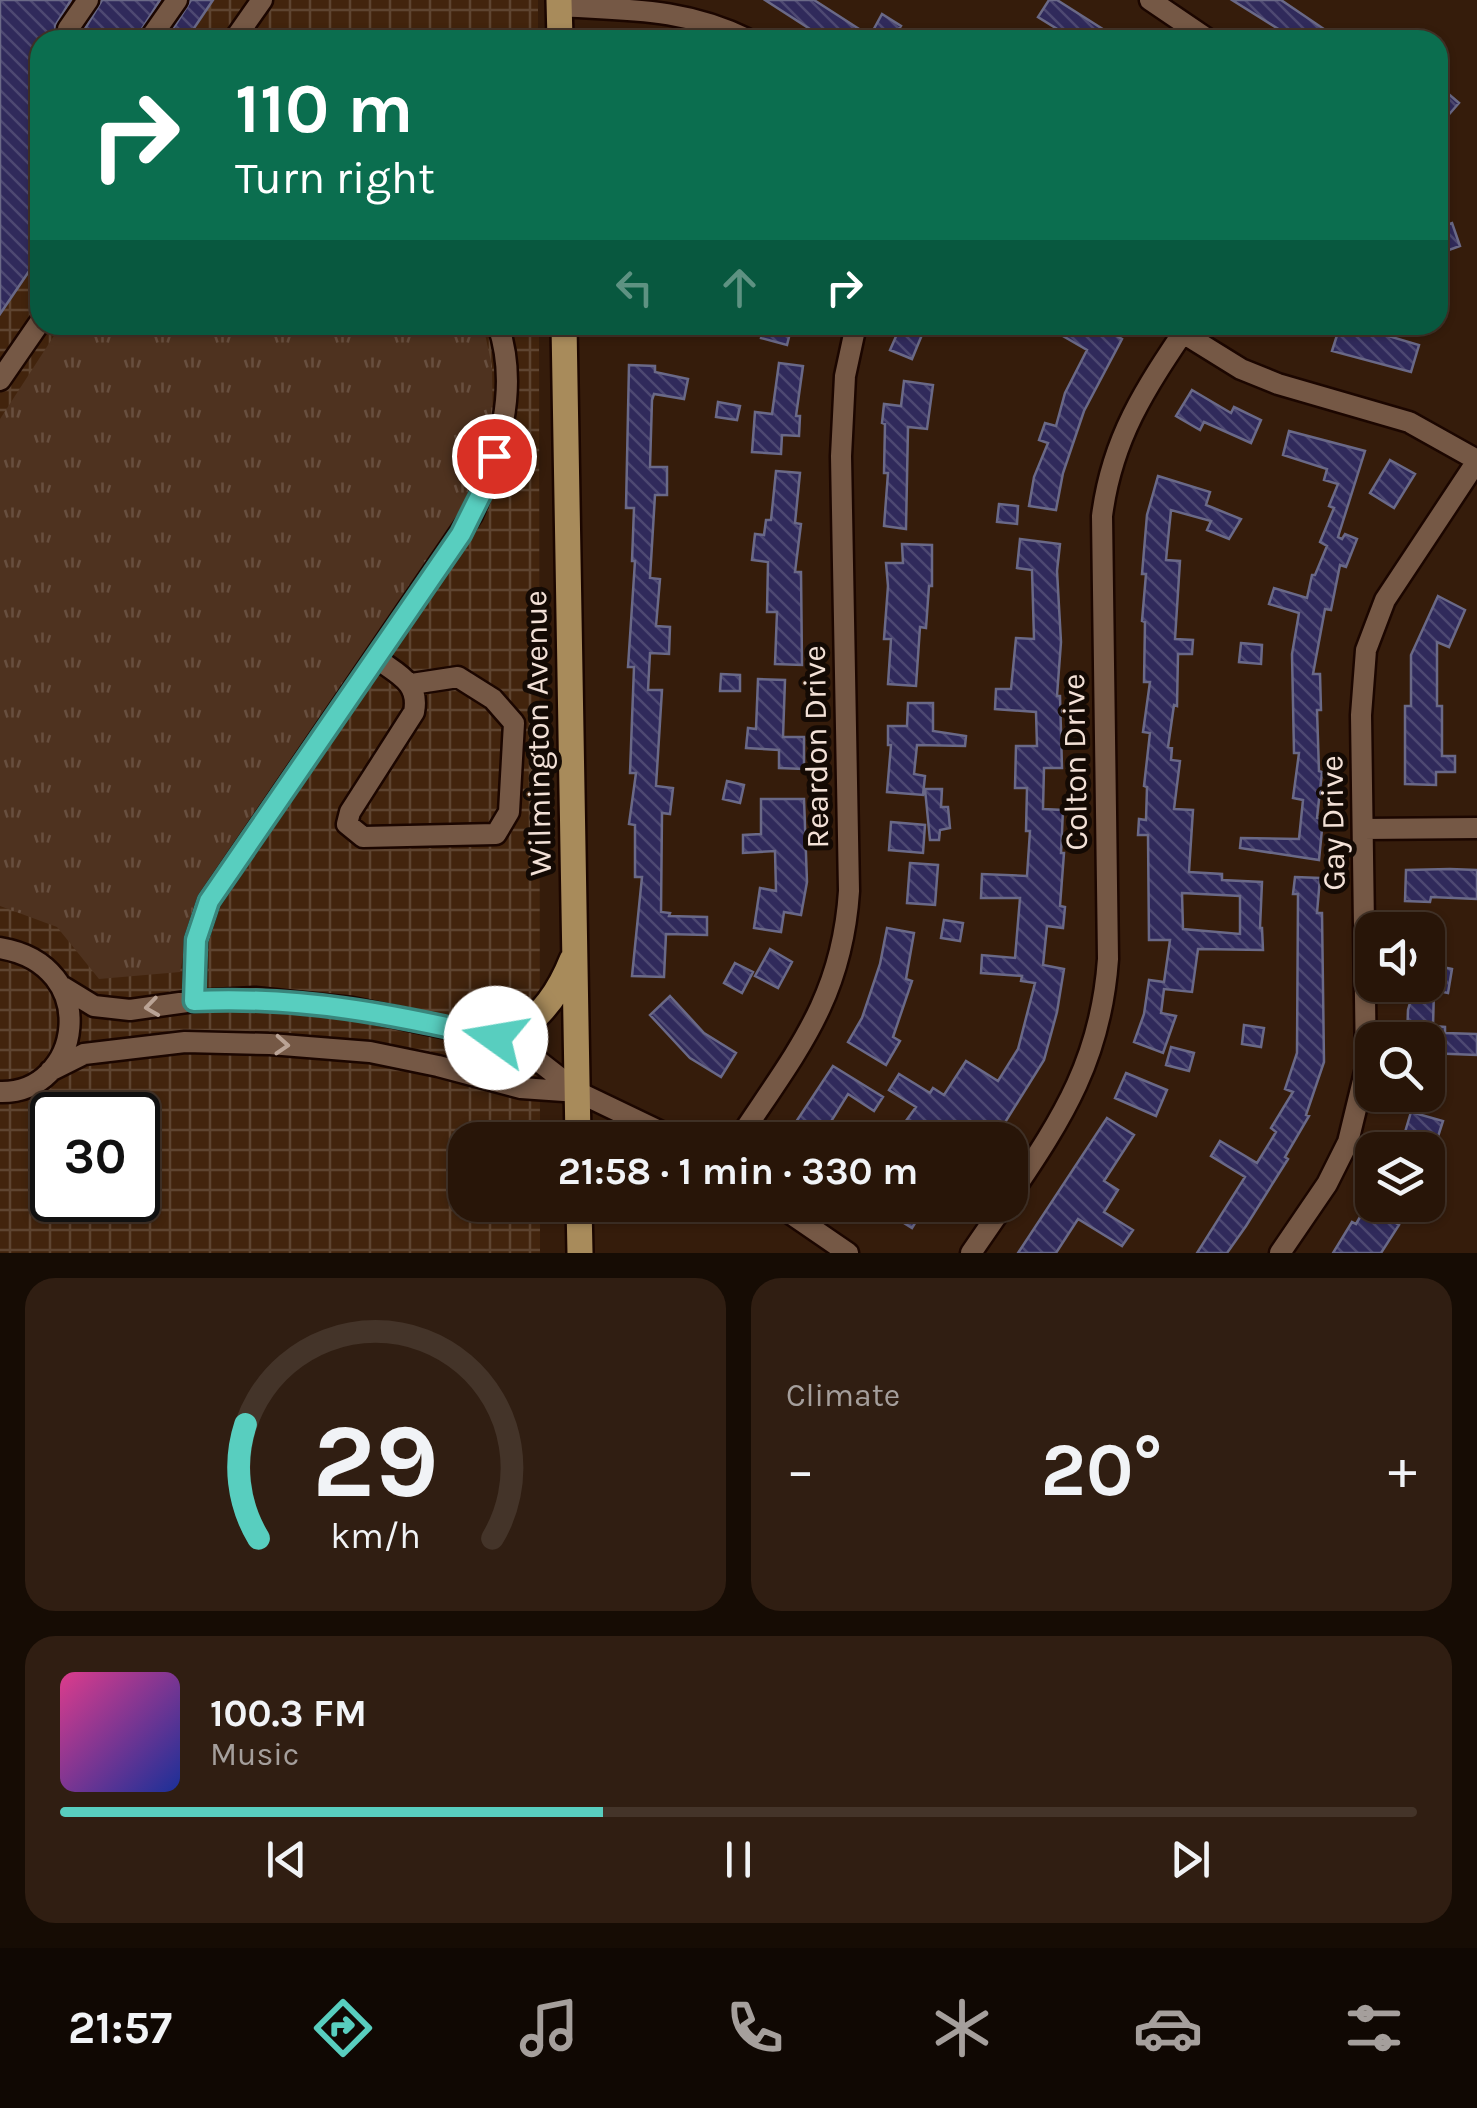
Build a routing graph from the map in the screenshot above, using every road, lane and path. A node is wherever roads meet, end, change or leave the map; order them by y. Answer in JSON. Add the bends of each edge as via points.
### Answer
{"nodes":[{"id":1,"x":88,"y":0,"type":"edge"},
{"id":2,"x":177,"y":0,"type":"edge"},
{"id":3,"x":262,"y":0,"type":"edge"},
{"id":4,"x":1150,"y":0,"type":"edge"},
{"id":5,"x":559,"y":3,"type":"edge"},
{"id":6,"x":68,"y":30,"type":"edge"},
{"id":7,"x":157,"y":30,"type":"edge"},
{"id":8,"x":241,"y":30,"type":"edge"},
{"id":9,"x":560,"y":30,"type":"edge"},
{"id":10,"x":726,"y":30,"type":"edge"},
{"id":11,"x":1194,"y":30,"type":"edge"},
{"id":12,"x":31,"y":335,"type":"edge"},
{"id":13,"x":501,"y":335,"type":"edge"},
{"id":14,"x":564,"y":335,"type":"edge"},
{"id":15,"x":854,"y":335,"type":"edge"},
{"id":16,"x":1176,"y":335,"type":"edge"},
{"id":17,"x":1190,"y":335,"type":"edge"},
{"id":18,"x":0,"y":380,"type":"edge"},
{"id":19,"x":1477,"y":460,"type":"edge"},
{"id":20,"x":376,"y":658,"type":"junction"},
{"id":21,"x":412,"y":684,"type":"junction"},
{"id":22,"x":1477,"y":828,"type":"edge"},
{"id":23,"x":1364,"y":829,"type":"junction"},
{"id":24,"x":0,"y":948,"type":"edge"},
{"id":25,"x":574,"y":956,"type":"junction"},
{"id":26,"x":62,"y":987,"type":"junction"},
{"id":27,"x":194,"y":1001,"type":"junction"},
{"id":28,"x":496,"y":1038,"type":"junction"},
{"id":29,"x":50,"y":1072,"type":"junction"},
{"id":30,"x":0,"y":1092,"type":"edge"},
{"id":31,"x":578,"y":1092,"type":"junction"},
{"id":32,"x":578,"y":1122,"type":"edge"},
{"id":33,"x":640,"y":1122,"type":"edge"},
{"id":34,"x":750,"y":1122,"type":"edge"},
{"id":35,"x":1028,"y":1169,"type":"edge"},
{"id":36,"x":581,"y":1222,"type":"edge"},
{"id":37,"x":801,"y":1222,"type":"edge"},
{"id":38,"x":993,"y":1222,"type":"edge"},
{"id":39,"x":842,"y":1252,"type":"edge"},
{"id":40,"x":580,"y":1253,"type":"edge"},
{"id":41,"x":972,"y":1253,"type":"edge"},
{"id":42,"x":1280,"y":1253,"type":"edge"}],
"edges":[{"from":1,"to":6,"type":"street"},
{"from":2,"to":7,"type":"street"},
{"from":3,"to":8,"type":"street"},
{"from":4,"to":11,"type":"street"},
{"from":5,"to":9,"type":"main road"},
{"from":5,"to":10,"type":"street","via":[[665,12]]},
{"from":12,"to":18,"type":"street"},
{"from":13,"to":20,"type":"street","via":[[507,400],[488,480],[461,534]]},
{"from":14,"to":25,"type":"main road","name":"Wilmington Avenue"},
{"from":15,"to":34,"type":"street","name":"Reardon Drive","via":[[844,376],[841,456],[846,934],[818,1018]]},
{"from":16,"to":35,"type":"street","name":"Colton Drive","via":[[1123,430],[1102,516],[1108,959],[1100,1027],[1060,1121]]},
{"from":17,"to":19,"type":"street","via":[[1241,369],[1409,422]]},
{"from":19,"to":23,"type":"street","name":"Gay Drive","via":[[1385,600],[1366,650]]},
{"from":20,"to":21,"type":"street"},
{"from":20,"to":27,"type":"street","via":[[209,901],[196,940]]},
{"from":21,"to":21,"type":"street","via":[[414,712],[347,824],[363,837],[496,834],[509,812],[514,723],[470,682]]},
{"from":22,"to":23,"type":"street"},
{"from":23,"to":42,"type":"street","name":"Gay Drive","via":[[1367,1034],[1359,1104],[1327,1184]]},
{"from":24,"to":26,"type":"street","via":[[44,964]]},
{"from":25,"to":28,"type":"main road","via":[[546,1006],[521,1029]]},
{"from":25,"to":31,"type":"main road","name":"Wilmington Avenue"},
{"from":27,"to":26,"type":"street","one_way":true,"via":[[130,1010],[94,1006]]},
{"from":26,"to":29,"type":"street","via":[[69,1036]]},
{"from":27,"to":28,"type":"street","via":[[255,998],[352,1008]]},
{"from":28,"to":31,"type":"street","via":[[514,1042]]},
{"from":29,"to":30,"type":"street","via":[[29,1086]]},
{"from":29,"to":31,"type":"street","one_way":true,"via":[[84,1054],[185,1042],[270,1044],[370,1052],[522,1088]]},
{"from":31,"to":32,"type":"main road","name":"Wilmington Avenue"},
{"from":31,"to":33,"type":"street"},
{"from":36,"to":40,"type":"main road"},
{"from":37,"to":39,"type":"street"},
{"from":38,"to":41,"type":"street"}]}
